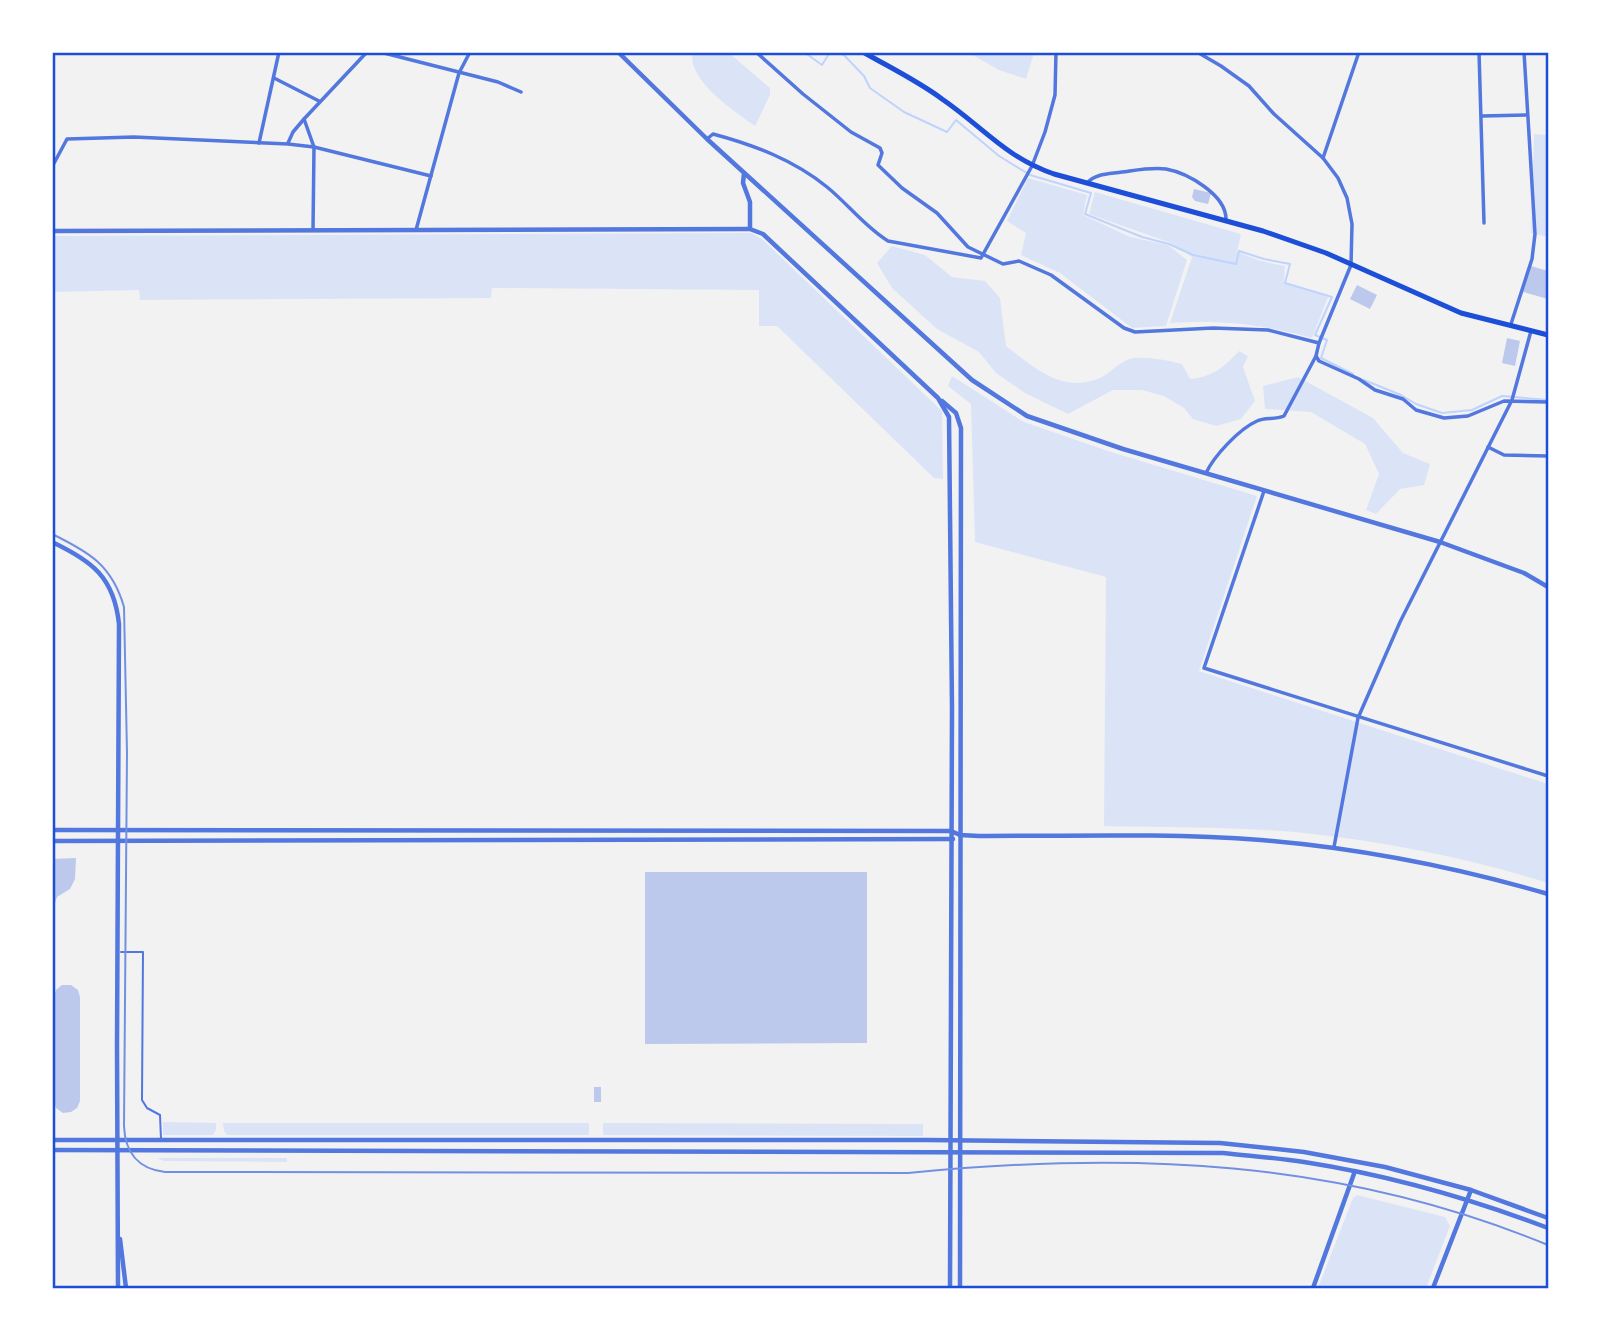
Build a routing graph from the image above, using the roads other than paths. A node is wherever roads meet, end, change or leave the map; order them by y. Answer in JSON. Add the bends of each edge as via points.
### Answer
{"nodes":[{"id":1,"x":279,"y":52,"type":"edge"},
{"id":2,"x":367,"y":52,"type":"edge"},
{"id":3,"x":380,"y":52,"type":"edge"},
{"id":4,"x":470,"y":52,"type":"edge"},
{"id":5,"x":618,"y":52,"type":"edge"},
{"id":6,"x":756,"y":52,"type":"edge"},
{"id":7,"x":863,"y":52,"type":"edge"},
{"id":8,"x":1056,"y":52,"type":"edge"},
{"id":9,"x":1197,"y":52,"type":"edge"},
{"id":10,"x":1359,"y":52,"type":"edge"},
{"id":11,"x":1479,"y":52,"type":"edge"},
{"id":12,"x":1524,"y":52,"type":"edge"},
{"id":13,"x":459,"y":73,"type":"junction"},
{"id":14,"x":274,"y":78,"type":"junction"},
{"id":15,"x":521,"y":92,"type":"dead end"},
{"id":16,"x":319,"y":102,"type":"junction"},
{"id":17,"x":1527,"y":115,"type":"junction"},
{"id":18,"x":1482,"y":116,"type":"junction"},
{"id":19,"x":304,"y":119,"type":"junction"},
{"id":20,"x":707,"y":139,"type":"junction"},
{"id":21,"x":259,"y":143,"type":"junction"},
{"id":22,"x":288,"y":144,"type":"junction"},
{"id":23,"x":314,"y":147,"type":"junction"},
{"id":24,"x":1323,"y":158,"type":"junction"},
{"id":25,"x":1032,"y":166,"type":"junction"},
{"id":26,"x":52,"y":167,"type":"edge"},
{"id":27,"x":744,"y":173,"type":"junction"},
{"id":28,"x":430,"y":176,"type":"junction"},
{"id":29,"x":1087,"y":183,"type":"junction"},
{"id":30,"x":1226,"y":219,"type":"junction"},
{"id":31,"x":1484,"y":223,"type":"dead end"},
{"id":32,"x":750,"y":229,"type":"junction"},
{"id":33,"x":313,"y":230,"type":"junction"},
{"id":34,"x":416,"y":230,"type":"junction"},
{"id":35,"x":52,"y":231,"type":"edge"},
{"id":36,"x":985,"y":254,"type":"junction"},
{"id":37,"x":1351,"y":265,"type":"junction"},
{"id":38,"x":1510,"y":326,"type":"junction"},
{"id":39,"x":1531,"y":331,"type":"junction"},
{"id":40,"x":1549,"y":335,"type":"edge"},
{"id":41,"x":1319,"y":343,"type":"junction"},
{"id":42,"x":1316,"y":356,"type":"junction"},
{"id":43,"x":938,"y":398,"type":"junction"},
{"id":44,"x":1512,"y":400,"type":"junction"},
{"id":45,"x":1549,"y":402,"type":"edge"},
{"id":46,"x":1488,"y":447,"type":"junction"},
{"id":47,"x":1549,"y":456,"type":"edge"},
{"id":48,"x":1206,"y":473,"type":"junction"},
{"id":49,"x":1265,"y":491,"type":"junction"},
{"id":50,"x":52,"y":542,"type":"edge"},
{"id":51,"x":1440,"y":542,"type":"junction"},
{"id":52,"x":1549,"y":587,"type":"edge"},
{"id":53,"x":1358,"y":718,"type":"junction"},
{"id":54,"x":1549,"y":776,"type":"edge"},
{"id":55,"x":118,"y":829,"type":"junction"},
{"id":56,"x":52,"y":830,"type":"edge"},
{"id":57,"x":951,"y":831,"type":"junction"},
{"id":58,"x":960,"y":835,"type":"junction"},
{"id":59,"x":951,"y":840,"type":"junction"},
{"id":60,"x":52,"y":841,"type":"edge"},
{"id":61,"x":118,"y":841,"type":"junction"},
{"id":62,"x":1334,"y":847,"type":"junction"},
{"id":63,"x":1549,"y":894,"type":"edge"},
{"id":64,"x":118,"y":952,"type":"junction"},
{"id":65,"x":52,"y":1140,"type":"edge"},
{"id":66,"x":117,"y":1140,"type":"junction"},
{"id":67,"x":161,"y":1140,"type":"junction"},
{"id":68,"x":950,"y":1140,"type":"junction"},
{"id":69,"x":961,"y":1140,"type":"junction"},
{"id":70,"x":52,"y":1150,"type":"edge"},
{"id":71,"x":117,"y":1150,"type":"junction"},
{"id":72,"x":950,"y":1152,"type":"junction"},
{"id":73,"x":961,"y":1152,"type":"junction"},
{"id":74,"x":1355,"y":1171,"type":"junction"},
{"id":75,"x":1471,"y":1190,"type":"junction"},
{"id":76,"x":1468,"y":1199,"type":"junction"},
{"id":77,"x":1549,"y":1218,"type":"edge"},
{"id":78,"x":118,"y":1221,"type":"junction"},
{"id":79,"x":1549,"y":1228,"type":"edge"},
{"id":80,"x":118,"y":1289,"type":"edge"},
{"id":81,"x":126,"y":1289,"type":"edge"},
{"id":82,"x":950,"y":1289,"type":"edge"},
{"id":83,"x":961,"y":1289,"type":"edge"},
{"id":84,"x":1313,"y":1289,"type":"edge"},
{"id":85,"x":1433,"y":1289,"type":"edge"}],
"edges":[{"from":1,"to":14,"type":"street"},
{"from":2,"to":16,"type":"street"},
{"from":3,"to":13,"type":"street"},
{"from":4,"to":13,"type":"street"},
{"from":5,"to":20,"type":"street"},
{"from":6,"to":36,"type":"street","via":[[851,132],[880,148],[878,165],[887,175],[937,213],[968,247]]},
{"from":7,"to":25,"type":"highway","via":[[942,98],[997,144]]},
{"from":8,"to":25,"type":"street","via":[[1055,95]]},
{"from":9,"to":24,"type":"street","via":[[1249,86]]},
{"from":10,"to":24,"type":"street"},
{"from":11,"to":18,"type":"street"},
{"from":12,"to":17,"type":"street"},
{"from":13,"to":15,"type":"street"},
{"from":13,"to":28,"type":"street"},
{"from":14,"to":16,"type":"street"},
{"from":14,"to":21,"type":"street"},
{"from":16,"to":19,"type":"street"},
{"from":17,"to":18,"type":"street"},
{"from":17,"to":38,"type":"street","via":[[1535,234],[1532,259]]},
{"from":18,"to":31,"type":"street"},
{"from":19,"to":22,"type":"street"},
{"from":19,"to":23,"type":"street"},
{"from":20,"to":27,"type":"street"},
{"from":20,"to":36,"type":"street","via":[[713,134],[765,149],[826,186],[888,241],[978,258]]},
{"from":21,"to":22,"type":"street"},
{"from":21,"to":26,"type":"street","via":[[67,139]]},
{"from":22,"to":23,"type":"street"},
{"from":23,"to":28,"type":"street"},
{"from":23,"to":33,"type":"street"},
{"from":24,"to":37,"type":"street","via":[[1347,198]]},
{"from":25,"to":29,"type":"highway"},
{"from":25,"to":36,"type":"street"},
{"from":27,"to":32,"type":"street"},
{"from":27,"to":48,"type":"street","via":[[972,380],[1039,420]]},
{"from":28,"to":34,"type":"street"},
{"from":29,"to":30,"type":"highway"},
{"from":29,"to":30,"type":"street","via":[[1101,175],[1155,168],[1178,172],[1214,195],[1224,207]]},
{"from":30,"to":37,"type":"highway"},
{"from":32,"to":34,"type":"street"},
{"from":32,"to":43,"type":"street","via":[[764,234]]},
{"from":33,"to":34,"type":"street"},
{"from":33,"to":35,"type":"street"},
{"from":36,"to":41,"type":"street","via":[[1003,264],[1019,261],[1051,275],[1135,332],[1268,330]]},
{"from":37,"to":38,"type":"highway","via":[[1442,306]]},
{"from":37,"to":41,"type":"street"},
{"from":38,"to":39,"type":"highway"},
{"from":39,"to":40,"type":"highway"},
{"from":39,"to":44,"type":"street"},
{"from":41,"to":42,"type":"street"},
{"from":42,"to":44,"type":"street","via":[[1375,390],[1403,399],[1416,410],[1444,418],[1468,416]]},
{"from":42,"to":48,"type":"street","via":[[1284,416],[1246,427]]},
{"from":43,"to":57,"type":"street","via":[[949,417]]},
{"from":43,"to":58,"type":"street","via":[[951,407],[961,428]]},
{"from":44,"to":45,"type":"street"},
{"from":44,"to":46,"type":"street"},
{"from":46,"to":47,"type":"street","via":[[1504,455]]},
{"from":46,"to":51,"type":"street"},
{"from":48,"to":49,"type":"street"},
{"from":49,"to":51,"type":"street"},
{"from":49,"to":53,"type":"street","via":[[1204,668]]},
{"from":50,"to":55,"type":"street","via":[[96,568],[110,587],[117,611]]},
{"from":51,"to":52,"type":"street"},
{"from":51,"to":53,"type":"street"},
{"from":53,"to":54,"type":"street"},
{"from":53,"to":62,"type":"street"},
{"from":55,"to":56,"type":"street"},
{"from":55,"to":57,"type":"street"},
{"from":55,"to":61,"type":"street"},
{"from":57,"to":58,"type":"street"},
{"from":57,"to":59,"type":"street"},
{"from":58,"to":59,"type":"street"},
{"from":58,"to":62,"type":"street","via":[[1220,838]]},
{"from":58,"to":69,"type":"street"},
{"from":59,"to":61,"type":"street"},
{"from":59,"to":68,"type":"street"},
{"from":60,"to":61,"type":"street"},
{"from":61,"to":64,"type":"street"},
{"from":62,"to":63,"type":"street","via":[[1435,865]]},
{"from":64,"to":66,"type":"street"},
{"from":64,"to":67,"type":"lane","via":[[143,952],[142,1100],[160,1115]]},
{"from":65,"to":66,"type":"street"},
{"from":66,"to":67,"type":"street"},
{"from":66,"to":71,"type":"street"},
{"from":67,"to":68,"type":"street"},
{"from":68,"to":69,"type":"street"},
{"from":68,"to":72,"type":"street"},
{"from":69,"to":73,"type":"street"},
{"from":69,"to":75,"type":"street","via":[[1220,1143],[1357,1161]]},
{"from":70,"to":71,"type":"street"},
{"from":71,"to":72,"type":"street"},
{"from":71,"to":78,"type":"street"},
{"from":72,"to":73,"type":"street"},
{"from":72,"to":82,"type":"street"},
{"from":73,"to":74,"type":"street","via":[[1223,1153]]},
{"from":73,"to":83,"type":"street"},
{"from":74,"to":76,"type":"street"},
{"from":74,"to":84,"type":"street"},
{"from":75,"to":76,"type":"street"},
{"from":75,"to":77,"type":"street"},
{"from":76,"to":79,"type":"street"},
{"from":76,"to":85,"type":"street"},
{"from":78,"to":80,"type":"street"},
{"from":78,"to":81,"type":"street"}]}
